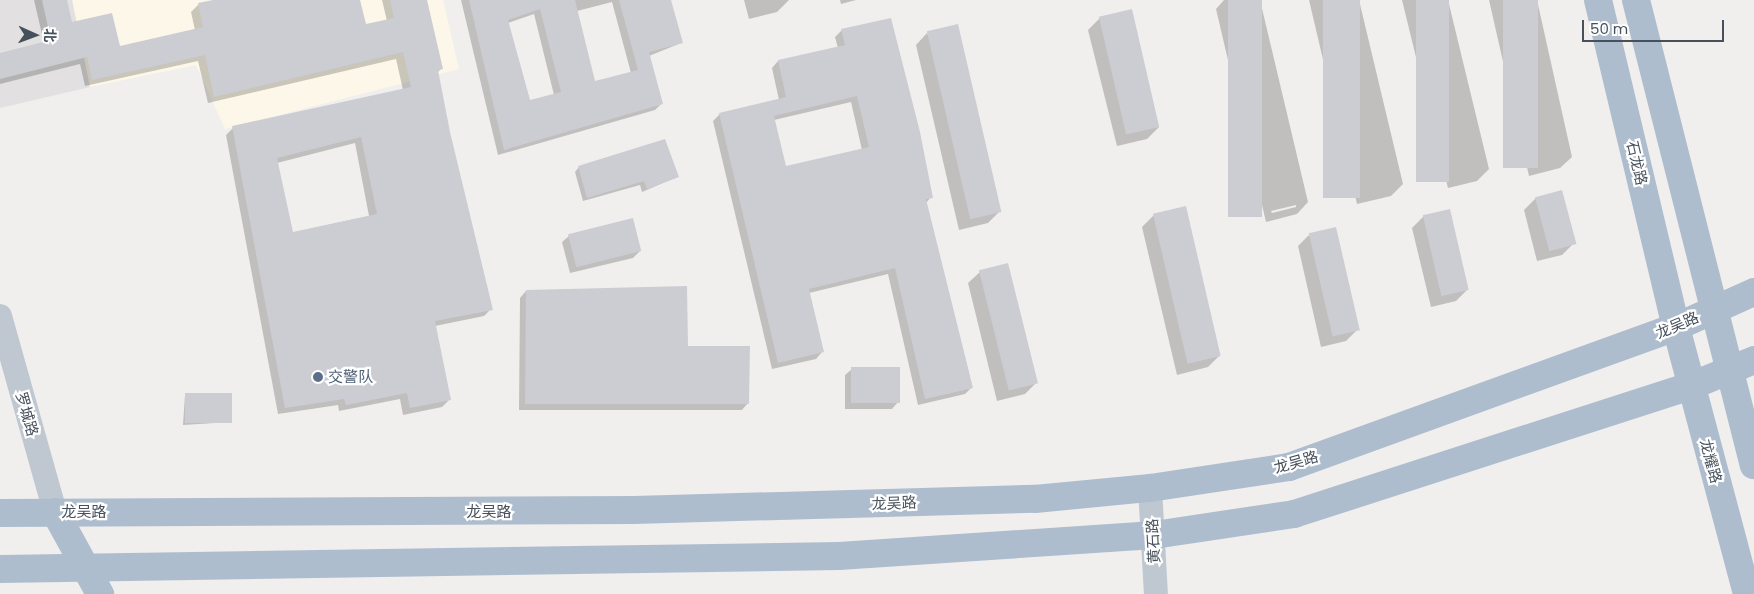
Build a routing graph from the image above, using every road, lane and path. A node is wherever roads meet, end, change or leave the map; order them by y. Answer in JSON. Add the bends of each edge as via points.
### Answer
{"nodes":[{"id":1,"x":1598,"y":0,"type":"edge"},
{"id":2,"x":1636,"y":0,"type":"edge"},
{"id":3,"x":1754,"y":292,"type":"edge"},
{"id":4,"x":1712,"y":310,"type":"junction"},
{"id":5,"x":0,"y":316,"type":"edge"},
{"id":6,"x":1676,"y":327,"type":"junction"},
{"id":7,"x":1754,"y":360,"type":"edge"},
{"id":8,"x":1729,"y":371,"type":"junction"},
{"id":9,"x":1691,"y":386,"type":"junction"},
{"id":10,"x":1754,"y":465,"type":"edge"},
{"id":11,"x":1150,"y":488,"type":"junction"},
{"id":12,"x":55,"y":512,"type":"junction"},
{"id":13,"x":0,"y":513,"type":"edge"},
{"id":14,"x":1154,"y":535,"type":"junction"},
{"id":15,"x":88,"y":568,"type":"junction"},
{"id":16,"x":0,"y":569,"type":"edge"},
{"id":17,"x":100,"y":594,"type":"edge"},
{"id":18,"x":1156,"y":594,"type":"edge"},
{"id":19,"x":1747,"y":594,"type":"edge"}],
"edges":[{"from":1,"to":6,"type":"main road","name":"石龙路"},
{"from":2,"to":4,"type":"main road"},
{"from":3,"to":4,"type":"main road","name":"龙吴路"},
{"from":4,"to":6,"type":"main road","name":"龙吴路"},
{"from":4,"to":8,"type":"main road"},
{"from":5,"to":12,"type":"street","name":"罗城路"},
{"from":6,"to":9,"type":"main road","name":"龙耀路"},
{"from":6,"to":11,"type":"main road","name":"龙吴路","via":[[1289,467]]},
{"from":7,"to":8,"type":"main road"},
{"from":8,"to":9,"type":"main road"},
{"from":8,"to":10,"type":"main road"},
{"from":9,"to":14,"type":"main road","via":[[1294,514]]},
{"from":9,"to":19,"type":"main road","name":"龙耀路"},
{"from":11,"to":12,"type":"main road","name":"龙吴路","via":[[1035,499],[634,510]]},
{"from":11,"to":14,"type":"street","name":"黄石路"},
{"from":12,"to":13,"type":"main road","name":"龙吴路"},
{"from":12,"to":15,"type":"main road"},
{"from":14,"to":15,"type":"main road","via":[[839,556]]},
{"from":14,"to":18,"type":"street","name":"黄石路"},
{"from":15,"to":16,"type":"main road"},
{"from":15,"to":17,"type":"main road"}]}
